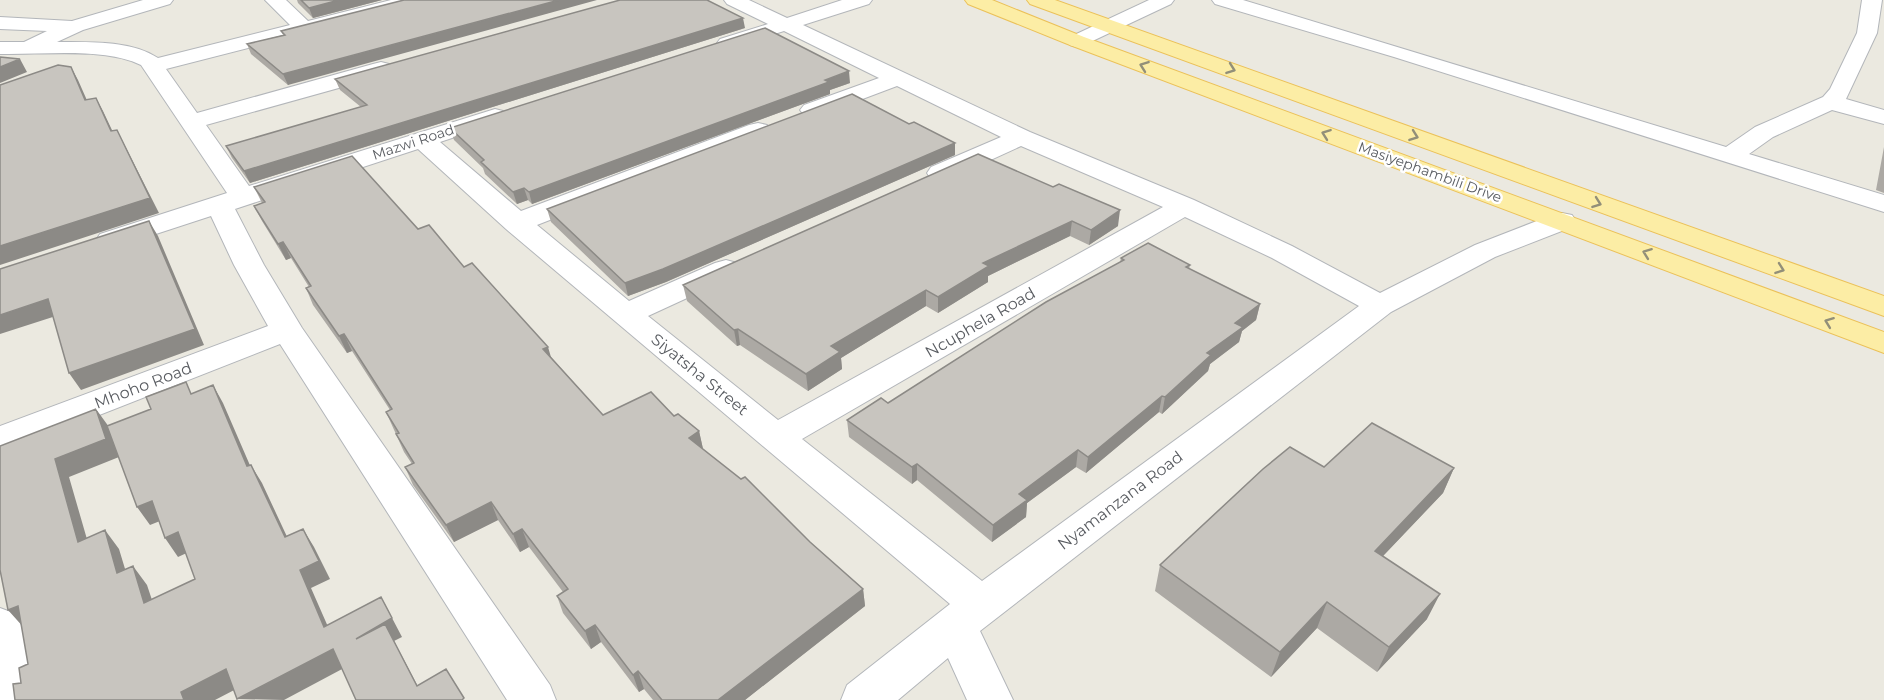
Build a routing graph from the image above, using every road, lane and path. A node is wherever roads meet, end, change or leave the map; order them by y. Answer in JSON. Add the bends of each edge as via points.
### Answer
{"nodes":[{"id":1,"x":163,"y":0,"type":"edge"},
{"id":2,"x":275,"y":0,"type":"edge"},
{"id":3,"x":414,"y":0,"type":"edge"},
{"id":4,"x":734,"y":0,"type":"edge"},
{"id":5,"x":862,"y":0,"type":"edge"},
{"id":6,"x":975,"y":0,"type":"edge"},
{"id":7,"x":1037,"y":0,"type":"edge"},
{"id":8,"x":1164,"y":0,"type":"edge"},
{"id":9,"x":1222,"y":0,"type":"edge"},
{"id":10,"x":1872,"y":0,"type":"edge"},
{"id":11,"x":0,"y":23,"type":"edge"},
{"id":12,"x":786,"y":25,"type":"junction"},
{"id":13,"x":76,"y":26,"type":"junction"},
{"id":14,"x":1113,"y":26,"type":"junction"},
{"id":15,"x":304,"y":28,"type":"junction"},
{"id":16,"x":1876,"y":34,"type":"edge"},
{"id":17,"x":1077,"y":41,"type":"junction"},
{"id":18,"x":0,"y":48,"type":"edge"},
{"id":19,"x":24,"y":49,"type":"junction"},
{"id":20,"x":706,"y":50,"type":"edge"},
{"id":21,"x":110,"y":51,"type":"junction"},
{"id":22,"x":398,"y":64,"type":"edge"},
{"id":23,"x":151,"y":66,"type":"junction"},
{"id":24,"x":66,"y":68,"type":"edge"},
{"id":25,"x":899,"y":78,"type":"junction"},
{"id":26,"x":1835,"y":97,"type":"junction"},
{"id":27,"x":1884,"y":101,"type":"edge"},
{"id":28,"x":513,"y":110,"type":"edge"},
{"id":29,"x":1884,"y":117,"type":"edge"},
{"id":30,"x":192,"y":122,"type":"junction"},
{"id":31,"x":1021,"y":136,"type":"junction"},
{"id":32,"x":422,"y":139,"type":"junction"},
{"id":33,"x":1731,"y":155,"type":"junction"},
{"id":34,"x":914,"y":184,"type":"edge"},
{"id":35,"x":231,"y":200,"type":"junction"},
{"id":36,"x":1884,"y":204,"type":"edge"},
{"id":37,"x":1184,"y":206,"type":"junction"},
{"id":38,"x":1562,"y":221,"type":"junction"},
{"id":39,"x":516,"y":223,"type":"junction"},
{"id":40,"x":88,"y":248,"type":"edge"},
{"id":41,"x":754,"y":256,"type":"edge"},
{"id":42,"x":1380,"y":305,"type":"junction"},
{"id":43,"x":1884,"y":307,"type":"edge"},
{"id":44,"x":626,"y":314,"type":"junction"},
{"id":45,"x":287,"y":330,"type":"junction"},
{"id":46,"x":1884,"y":343,"type":"edge"},
{"id":47,"x":777,"y":437,"type":"junction"},
{"id":48,"x":0,"y":441,"type":"edge"},
{"id":49,"x":968,"y":615,"type":"junction"},
{"id":50,"x":0,"y":627,"type":"edge"},
{"id":51,"x":14,"y":700,"type":"edge"},
{"id":52,"x":533,"y":700,"type":"edge"},
{"id":53,"x":864,"y":700,"type":"edge"},
{"id":54,"x":990,"y":700,"type":"edge"}],
"edges":[{"from":1,"to":13,"type":"street"},
{"from":2,"to":15,"type":"street"},
{"from":3,"to":15,"type":"street"},
{"from":4,"to":12,"type":"street"},
{"from":5,"to":12,"type":"street"},
{"from":6,"to":17,"type":"main road","name":"Masiyephambili Drive"},
{"from":7,"to":14,"type":"main road","name":"Masiyephambili Drive"},
{"from":8,"to":14,"type":"street"},
{"from":9,"to":33,"type":"street"},
{"from":10,"to":16,"type":"street"},
{"from":11,"to":13,"type":"street"},
{"from":12,"to":20,"type":"street"},
{"from":12,"to":25,"type":"street"},
{"from":13,"to":19,"type":"street"},
{"from":14,"to":17,"type":"street"},
{"from":14,"to":43,"type":"main road","name":"Masiyephambili Drive","one_way":true},
{"from":15,"to":23,"type":"street"},
{"from":16,"to":26,"type":"street"},
{"from":38,"to":17,"type":"main road","name":"Masiyephambili Drive","one_way":true},
{"from":18,"to":19,"type":"street"},
{"from":19,"to":21,"type":"street"},
{"from":21,"to":23,"type":"street","via":[[142,56]]},
{"from":21,"to":24,"type":"street"},
{"from":22,"to":30,"type":"street"},
{"from":23,"to":30,"type":"street"},
{"from":25,"to":31,"type":"street"},
{"from":25,"to":39,"type":"street"},
{"from":26,"to":27,"type":"street"},
{"from":26,"to":29,"type":"street"},
{"from":26,"to":33,"type":"street","via":[[1764,132]]},
{"from":28,"to":32,"type":"street","name":"Mazwi Road"},
{"from":30,"to":35,"type":"street"},
{"from":31,"to":34,"type":"street"},
{"from":31,"to":37,"type":"street"},
{"from":32,"to":35,"type":"street","name":"Mazwi Road"},
{"from":32,"to":39,"type":"street","name":"Siyatsha Street"},
{"from":33,"to":36,"type":"street"},
{"from":35,"to":40,"type":"street","name":"Mazwi Road"},
{"from":35,"to":45,"type":"street","via":[[249,265]]},
{"from":37,"to":42,"type":"street","via":[[1282,252]]},
{"from":37,"to":47,"type":"street","name":"Ncuphela Road"},
{"from":38,"to":42,"type":"street","name":"Nyamanzana Road","via":[[1485,251]]},
{"from":46,"to":38,"type":"main road","name":"Masiyephambili Drive","one_way":true},
{"from":39,"to":44,"type":"street","name":"Siyatsha Street"},
{"from":41,"to":44,"type":"street"},
{"from":42,"to":49,"type":"street","name":"Nyamanzana Road"},
{"from":44,"to":47,"type":"street","name":"Siyatsha Street"},
{"from":45,"to":48,"type":"street","name":"Mhoho Road"},
{"from":45,"to":52,"type":"street"},
{"from":47,"to":49,"type":"street","name":"Siyatsha Street"},
{"from":49,"to":53,"type":"street","name":"Nyamanzana Road"},
{"from":49,"to":54,"type":"street"},
{"from":50,"to":51,"type":"street"}]}
